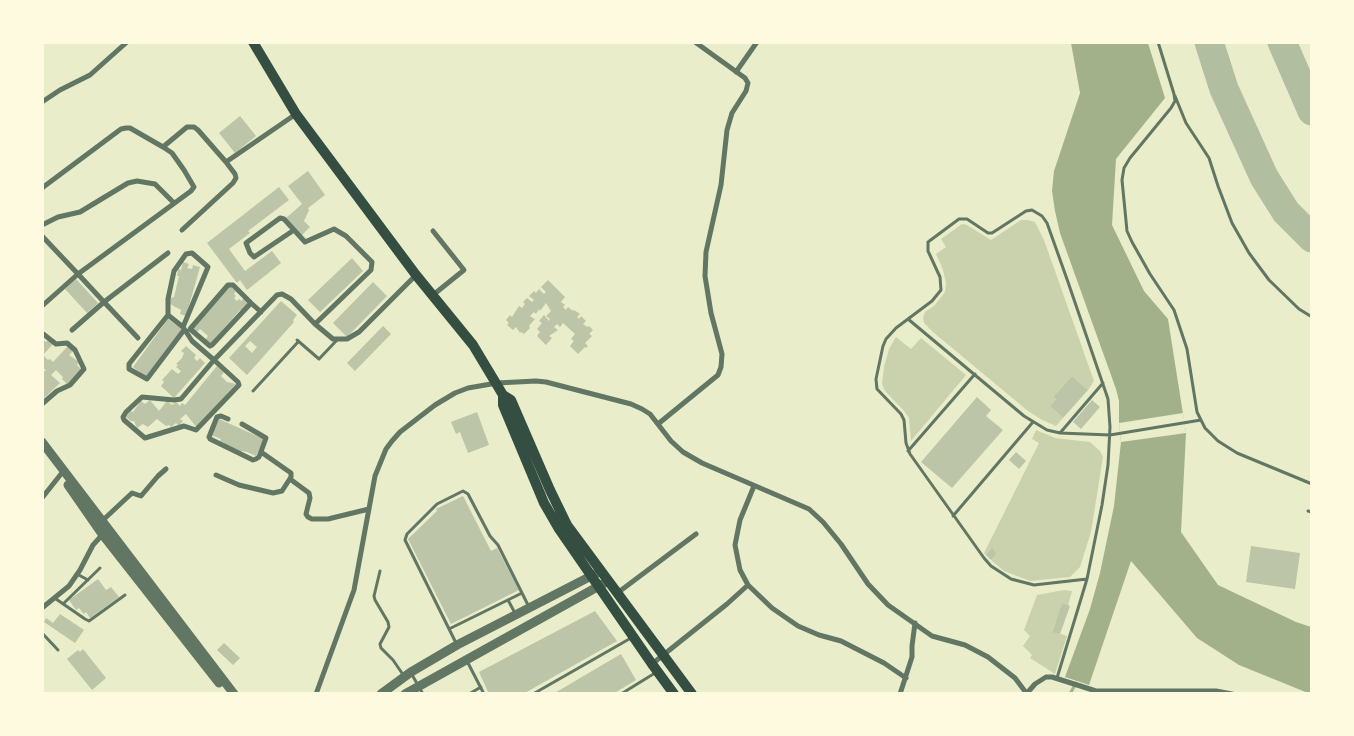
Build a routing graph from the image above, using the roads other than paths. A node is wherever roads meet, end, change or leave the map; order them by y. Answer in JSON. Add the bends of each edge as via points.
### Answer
{"nodes":[{"id":1,"x":127,"y":42,"type":"edge"},
{"id":2,"x":253,"y":42,"type":"edge"},
{"id":3,"x":695,"y":42,"type":"edge"},
{"id":4,"x":757,"y":42,"type":"edge"},
{"id":5,"x":1158,"y":42,"type":"edge"},
{"id":6,"x":736,"y":72,"type":"junction"},
{"id":7,"x":1174,"y":94,"type":"junction"},
{"id":8,"x":42,"y":102,"type":"edge"},
{"id":9,"x":296,"y":114,"type":"junction"},
{"id":10,"x":163,"y":147,"type":"junction"},
{"id":11,"x":226,"y":162,"type":"junction"},
{"id":12,"x":42,"y":188,"type":"edge"},
{"id":13,"x":174,"y":203,"type":"junction"},
{"id":14,"x":42,"y":225,"type":"edge"},
{"id":15,"x":182,"y":230,"type":"dead end"},
{"id":16,"x":294,"y":230,"type":"junction"},
{"id":17,"x":433,"y":230,"type":"dead end"},
{"id":18,"x":42,"y":236,"type":"edge"},
{"id":19,"x":168,"y":253,"type":"dead end"},
{"id":20,"x":78,"y":274,"type":"junction"},
{"id":21,"x":416,"y":275,"type":"junction"},
{"id":22,"x":432,"y":295,"type":"junction"},
{"id":23,"x":104,"y":302,"type":"junction"},
{"id":24,"x":251,"y":303,"type":"junction"},
{"id":25,"x":42,"y":306,"type":"edge"},
{"id":26,"x":261,"y":312,"type":"junction"},
{"id":27,"x":168,"y":315,"type":"junction"},
{"id":28,"x":1312,"y":317,"type":"edge"},
{"id":29,"x":908,"y":319,"type":"junction"},
{"id":30,"x":316,"y":324,"type":"junction"},
{"id":31,"x":184,"y":328,"type":"junction"},
{"id":32,"x":72,"y":330,"type":"dead end"},
{"id":33,"x":42,"y":333,"type":"edge"},
{"id":34,"x":138,"y":338,"type":"dead end"},
{"id":35,"x":200,"y":338,"type":"junction"},
{"id":36,"x":337,"y":340,"type":"junction"},
{"id":37,"x":196,"y":344,"type":"junction"},
{"id":38,"x":214,"y":360,"type":"junction"},
{"id":39,"x":975,"y":374,"type":"junction"},
{"id":40,"x":496,"y":383,"type":"junction"},
{"id":41,"x":1103,"y":383,"type":"junction"},
{"id":42,"x":253,"y":391,"type":"dead end"},
{"id":43,"x":42,"y":404,"type":"edge"},
{"id":44,"x":228,"y":419,"type":"dead end"},
{"id":45,"x":1201,"y":420,"type":"junction"},
{"id":46,"x":1033,"y":422,"type":"junction"},
{"id":47,"x":242,"y":424,"type":"dead end"},
{"id":48,"x":658,"y":424,"type":"junction"},
{"id":49,"x":1060,"y":433,"type":"junction"},
{"id":50,"x":1110,"y":435,"type":"junction"},
{"id":51,"x":42,"y":442,"type":"edge"},
{"id":52,"x":42,"y":450,"type":"edge"},
{"id":53,"x":261,"y":452,"type":"junction"},
{"id":54,"x":908,"y":452,"type":"junction"},
{"id":55,"x":166,"y":469,"type":"dead end"},
{"id":56,"x":62,"y":472,"type":"junction"},
{"id":57,"x":216,"y":475,"type":"dead end"},
{"id":58,"x":290,"y":479,"type":"junction"},
{"id":59,"x":1312,"y":484,"type":"edge"},
{"id":60,"x":754,"y":486,"type":"junction"},
{"id":61,"x":42,"y":498,"type":"edge"},
{"id":62,"x":369,"y":510,"type":"junction"},
{"id":63,"x":953,"y":516,"type":"junction"},
{"id":64,"x":102,"y":521,"type":"junction"},
{"id":65,"x":105,"y":532,"type":"junction"},
{"id":66,"x":696,"y":534,"type":"dead end"},
{"id":67,"x":100,"y":568,"type":"dead end"},
{"id":68,"x":380,"y":571,"type":"dead end"},
{"id":69,"x":596,"y":573,"type":"junction"},
{"id":70,"x":77,"y":574,"type":"junction"},
{"id":71,"x":1087,"y":579,"type":"junction"},
{"id":72,"x":88,"y":580,"type":"junction"},
{"id":73,"x":603,"y":583,"type":"junction"},
{"id":74,"x":748,"y":585,"type":"junction"},
{"id":75,"x":522,"y":593,"type":"junction"},
{"id":76,"x":125,"y":595,"type":"dead end"},
{"id":77,"x":613,"y":597,"type":"junction"},
{"id":78,"x":56,"y":599,"type":"junction"},
{"id":79,"x":508,"y":600,"type":"junction"},
{"id":80,"x":63,"y":604,"type":"junction"},
{"id":81,"x":42,"y":608,"type":"edge"},
{"id":82,"x":529,"y":608,"type":"junction"},
{"id":83,"x":516,"y":615,"type":"junction"},
{"id":84,"x":915,"y":623,"type":"junction"},
{"id":85,"x":449,"y":629,"type":"junction"},
{"id":86,"x":42,"y":632,"type":"edge"},
{"id":87,"x":633,"y":636,"type":"junction"},
{"id":88,"x":457,"y":645,"type":"junction"},
{"id":89,"x":58,"y":650,"type":"dead end"},
{"id":90,"x":663,"y":656,"type":"junction"},
{"id":91,"x":466,"y":661,"type":"junction"},
{"id":92,"x":655,"y":667,"type":"junction"},
{"id":93,"x":408,"y":674,"type":"junction"},
{"id":94,"x":906,"y":678,"type":"junction"},
{"id":95,"x":1057,"y":678,"type":"junction"},
{"id":96,"x":481,"y":687,"type":"junction"},
{"id":97,"x":421,"y":690,"type":"edge"},
{"id":98,"x":229,"y":691,"type":"edge"},
{"id":99,"x":1027,"y":693,"type":"edge"},
{"id":100,"x":316,"y":694,"type":"edge"},
{"id":101,"x":381,"y":694,"type":"edge"},
{"id":102,"x":405,"y":694,"type":"edge"},
{"id":103,"x":469,"y":694,"type":"edge"},
{"id":104,"x":484,"y":694,"type":"edge"},
{"id":105,"x":533,"y":694,"type":"edge"},
{"id":106,"x":621,"y":694,"type":"edge"},
{"id":107,"x":674,"y":694,"type":"edge"},
{"id":108,"x":692,"y":694,"type":"edge"},
{"id":109,"x":900,"y":694,"type":"edge"},
{"id":110,"x":1232,"y":694,"type":"edge"}],
"edges":[{"from":1,"to":8,"type":"street","via":[[90,74]]},
{"from":2,"to":9,"type":"main road"},
{"from":3,"to":6,"type":"street"},
{"from":4,"to":6,"type":"street"},
{"from":5,"to":7,"type":"lane"},
{"from":6,"to":48,"type":"street","via":[[745,78],[748,87],[732,113],[727,130],[721,185],[706,252],[705,276],[710,313],[722,354],[721,367],[718,376]]},
{"from":7,"to":28,"type":"lane","via":[[1186,123],[1209,158],[1232,223],[1249,253],[1269,280]]},
{"from":7,"to":45,"type":"lane","via":[[1171,108],[1130,158],[1122,180],[1128,231],[1150,274],[1174,310]]},
{"from":9,"to":11,"type":"street"},
{"from":9,"to":21,"type":"main road"},
{"from":10,"to":11,"type":"street","via":[[187,127],[194,127]]},
{"from":10,"to":12,"type":"street","via":[[126,128]]},
{"from":10,"to":13,"type":"street","via":[[172,154],[194,187]]},
{"from":11,"to":15,"type":"street","via":[[235,174],[233,183]]},
{"from":13,"to":14,"type":"street","via":[[155,184],[137,180],[80,212]]},
{"from":13,"to":20,"type":"street"},
{"from":16,"to":16,"type":"street","via":[[280,218],[246,243],[254,257]]},
{"from":16,"to":30,"type":"street","via":[[305,242],[334,230],[346,236],[372,262],[371,270]]},
{"from":17,"to":22,"type":"street","via":[[464,270]]},
{"from":18,"to":20,"type":"street"},
{"from":19,"to":23,"type":"street"},
{"from":20,"to":23,"type":"street"},
{"from":20,"to":25,"type":"street"},
{"from":21,"to":22,"type":"main road"},
{"from":21,"to":36,"type":"street","via":[[359,332]]},
{"from":22,"to":40,"type":"main road","via":[[473,345]]},
{"from":23,"to":32,"type":"street"},
{"from":23,"to":34,"type":"street"},
{"from":24,"to":26,"type":"street"},
{"from":24,"to":35,"type":"street","via":[[214,344],[210,346]]},
{"from":24,"to":35,"type":"street","via":[[228,285],[190,328]]},
{"from":26,"to":30,"type":"street","via":[[282,294]]},
{"from":26,"to":38,"type":"street"},
{"from":27,"to":31,"type":"street"},
{"from":27,"to":31,"type":"street","via":[[129,364],[130,369],[146,379]]},
{"from":27,"to":31,"type":"street","via":[[174,271],[186,254],[192,253],[208,267]]},
{"from":29,"to":39,"type":"lane"},
{"from":29,"to":41,"type":"lane","via":[[941,290],[940,277],[927,246],[931,238],[962,218],[992,233],[1019,214],[1032,210],[1046,223]]},
{"from":29,"to":54,"type":"lane","via":[[886,339],[876,383],[904,420]]},
{"from":30,"to":36,"type":"street"},
{"from":31,"to":37,"type":"street"},
{"from":33,"to":43,"type":"street","via":[[56,344],[69,344],[84,369],[70,385]]},
{"from":35,"to":37,"type":"street"},
{"from":36,"to":42,"type":"lane","via":[[319,359],[298,341]]},
{"from":37,"to":38,"type":"street"},
{"from":38,"to":38,"type":"street","via":[[239,385],[199,428],[194,430],[184,426],[145,438],[124,420],[126,412],[142,397],[180,398]]},
{"from":39,"to":46,"type":"lane"},
{"from":39,"to":54,"type":"lane"},
{"from":40,"to":48,"type":"street","via":[[552,383],[631,404],[650,414]]},
{"from":40,"to":62,"type":"street","via":[[468,388],[443,399],[400,432],[386,449],[378,468]]},
{"from":40,"to":69,"type":"main road","via":[[504,395],[503,405],[544,503],[559,529]]},
{"from":41,"to":49,"type":"lane"},
{"from":41,"to":50,"type":"lane","via":[[1108,399]]},
{"from":44,"to":53,"type":"street","via":[[217,417],[210,440],[252,460],[256,460]]},
{"from":45,"to":50,"type":"lane"},
{"from":45,"to":59,"type":"lane","via":[[1218,441],[1237,453]]},
{"from":46,"to":49,"type":"lane"},
{"from":46,"to":63,"type":"lane"},
{"from":47,"to":53,"type":"street","via":[[266,438]]},
{"from":48,"to":60,"type":"street","via":[[683,452]]},
{"from":49,"to":50,"type":"lane"},
{"from":50,"to":71,"type":"lane","via":[[1102,505]]},
{"from":51,"to":56,"type":"street"},
{"from":52,"to":56,"type":"street"},
{"from":53,"to":58,"type":"street","via":[[290,472]]},
{"from":54,"to":63,"type":"lane"},
{"from":55,"to":64,"type":"street","via":[[141,496],[132,493]]},
{"from":56,"to":61,"type":"street"},
{"from":56,"to":64,"type":"street"},
{"from":56,"to":65,"type":"street"},
{"from":57,"to":58,"type":"street","via":[[239,485],[273,493],[282,491]]},
{"from":58,"to":62,"type":"street","via":[[309,493],[306,514],[312,519]]},
{"from":60,"to":74,"type":"street","via":[[740,520],[735,545],[740,570]]},
{"from":60,"to":84,"type":"street","via":[[809,509],[824,522],[868,584],[888,606]]},
{"from":62,"to":100,"type":"street","via":[[354,590]]},
{"from":63,"to":71,"type":"lane","via":[[984,558],[1011,579],[1034,585]]},
{"from":64,"to":65,"type":"street"},
{"from":65,"to":70,"type":"street","via":[[93,545]]},
{"from":65,"to":98,"type":"street"},
{"from":66,"to":77,"type":"street"},
{"from":67,"to":72,"type":"lane"},
{"from":68,"to":93,"type":"lane","via":[[374,596],[389,627],[381,648]]},
{"from":69,"to":73,"type":"main road"},
{"from":69,"to":82,"type":"street"},
{"from":70,"to":72,"type":"lane"},
{"from":70,"to":78,"type":"street"},
{"from":71,"to":95,"type":"lane"},
{"from":72,"to":80,"type":"lane"},
{"from":73,"to":77,"type":"main road"},
{"from":73,"to":91,"type":"street"},
{"from":74,"to":90,"type":"street"},
{"from":74,"to":94,"type":"street","via":[[772,608],[798,626],[841,641]]},
{"from":75,"to":79,"type":"lane"},
{"from":75,"to":82,"type":"lane"},
{"from":75,"to":85,"type":"lane","via":[[468,494],[460,492],[434,506],[405,540]]},
{"from":76,"to":80,"type":"lane","via":[[89,621]]},
{"from":77,"to":87,"type":"main road"},
{"from":77,"to":90,"type":"main road"},
{"from":78,"to":80,"type":"lane"},
{"from":78,"to":81,"type":"street"},
{"from":79,"to":83,"type":"lane"},
{"from":79,"to":85,"type":"lane"},
{"from":82,"to":83,"type":"street"},
{"from":83,"to":88,"type":"street"},
{"from":84,"to":94,"type":"street","via":[[912,657]]},
{"from":84,"to":99,"type":"street","via":[[932,636],[965,645],[988,657],[1006,670]]},
{"from":85,"to":88,"type":"lane"},
{"from":86,"to":89,"type":"lane"},
{"from":87,"to":92,"type":"main road"},
{"from":87,"to":105,"type":"lane"},
{"from":88,"to":93,"type":"street"},
{"from":90,"to":92,"type":"street"},
{"from":90,"to":108,"type":"main road"},
{"from":91,"to":96,"type":"lane"},
{"from":91,"to":97,"type":"street"},
{"from":92,"to":106,"type":"lane"},
{"from":92,"to":107,"type":"main road"},
{"from":93,"to":97,"type":"lane"},
{"from":93,"to":101,"type":"street"},
{"from":94,"to":109,"type":"street"},
{"from":95,"to":99,"type":"street","via":[[1046,677]]},
{"from":95,"to":110,"type":"street","via":[[1096,691],[1216,691]]},
{"from":96,"to":103,"type":"lane"},
{"from":96,"to":104,"type":"lane"},
{"from":97,"to":102,"type":"street"}]}
